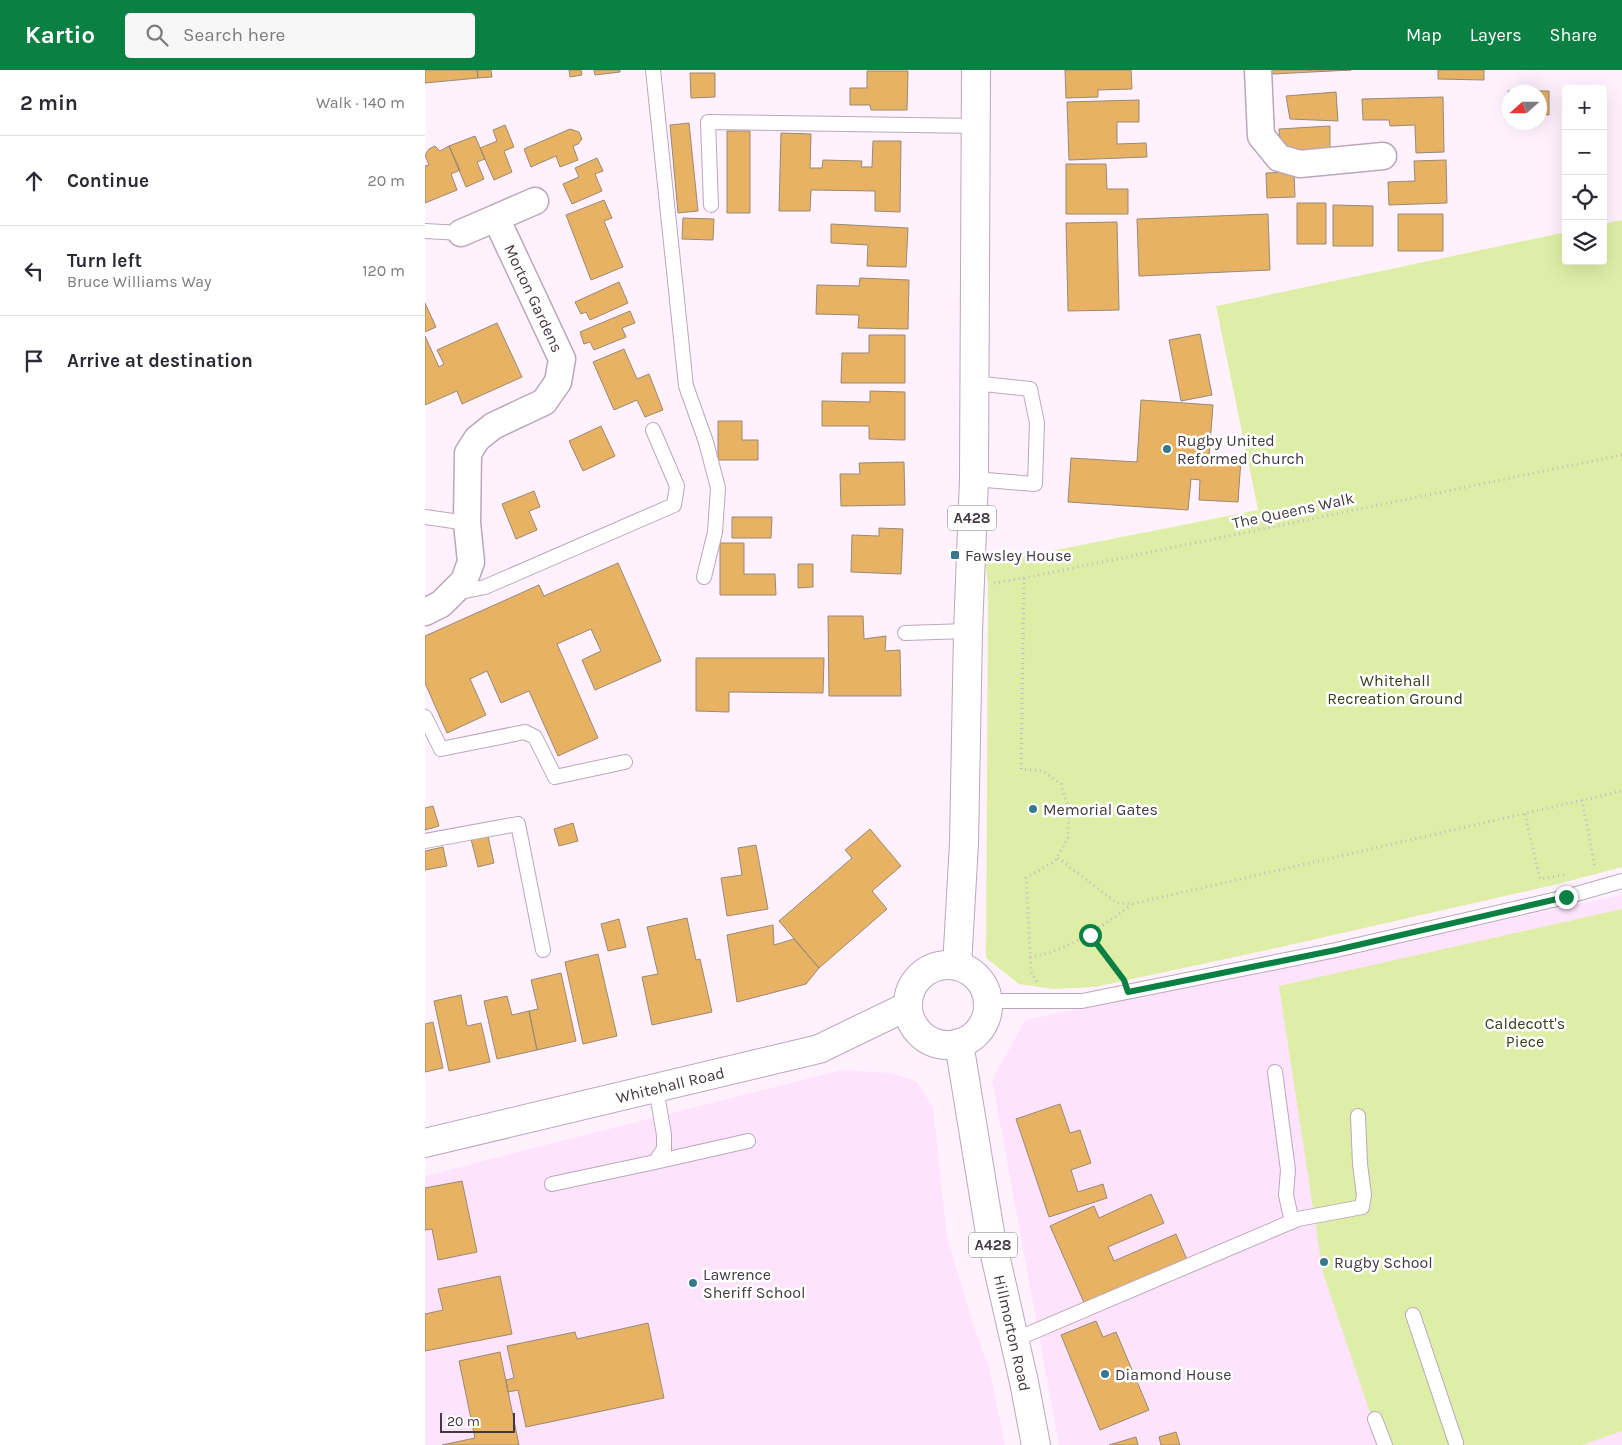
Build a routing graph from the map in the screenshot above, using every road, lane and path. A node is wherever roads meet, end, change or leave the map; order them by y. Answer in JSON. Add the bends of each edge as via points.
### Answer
{"nodes":[{"id":1,"x":653,"y":70,"type":"edge"},
{"id":2,"x":976,"y":70,"type":"edge"},
{"id":3,"x":1258,"y":70,"type":"edge"},
{"id":4,"x":977,"y":126,"type":"junction"},
{"id":5,"x":1383,"y":156,"type":"dead end"},
{"id":6,"x":535,"y":200,"type":"dead end"},
{"id":7,"x":711,"y":205,"type":"dead end"},
{"id":8,"x":496,"y":218,"type":"junction"},
{"id":9,"x":425,"y":231,"type":"edge"},
{"id":10,"x":461,"y":232,"type":"joint"},
{"id":11,"x":973,"y":383,"type":"junction"},
{"id":12,"x":653,"y":430,"type":"dead end"},
{"id":13,"x":1622,"y":456,"type":"edge"},
{"id":14,"x":974,"y":479,"type":"junction"},
{"id":15,"x":425,"y":517,"type":"edge"},
{"id":16,"x":467,"y":523,"type":"junction"},
{"id":17,"x":704,"y":577,"type":"dead end"},
{"id":18,"x":1024,"y":578,"type":"junction"},
{"id":19,"x":969,"y":586,"type":"junction"},
{"id":20,"x":452,"y":594,"type":"junction"},
{"id":21,"x":425,"y":612,"type":"edge"},
{"id":22,"x":968,"y":631,"type":"junction"},
{"id":23,"x":905,"y":633,"type":"dead end"},
{"id":24,"x":425,"y":717,"type":"edge"},
{"id":25,"x":625,"y":762,"type":"dead end"},
{"id":26,"x":1622,"y":791,"type":"edge"},
{"id":27,"x":1582,"y":800,"type":"junction"},
{"id":28,"x":1525,"y":814,"type":"junction"},
{"id":29,"x":425,"y":841,"type":"edge"},
{"id":30,"x":1057,"y":858,"type":"junction"},
{"id":31,"x":1586,"y":869,"type":"dead end"},
{"id":32,"x":1568,"y":875,"type":"dead end"},
{"id":33,"x":1622,"y":881,"type":"edge"},
{"id":34,"x":1132,"y":904,"type":"junction"},
{"id":35,"x":1090,"y":935,"type":"junction"},
{"id":36,"x":543,"y":950,"type":"dead end"},
{"id":37,"x":1030,"y":957,"type":"junction"},
{"id":38,"x":957,"y":966,"type":"junction"},
{"id":39,"x":1128,"y":992,"type":"junction"},
{"id":40,"x":988,"y":1001,"type":"junction"},
{"id":41,"x":1049,"y":1001,"type":"junction"},
{"id":42,"x":908,"y":1006,"type":"junction"},
{"id":43,"x":959,"y":1043,"type":"junction"},
{"id":44,"x":1275,"y":1072,"type":"dead end"},
{"id":45,"x":656,"y":1088,"type":"junction"},
{"id":46,"x":1359,"y":1116,"type":"dead end"},
{"id":47,"x":748,"y":1141,"type":"dead end"},
{"id":48,"x":425,"y":1143,"type":"edge"},
{"id":49,"x":655,"y":1162,"type":"junction"},
{"id":50,"x":552,"y":1184,"type":"dead end"},
{"id":51,"x":1292,"y":1222,"type":"junction"},
{"id":52,"x":1413,"y":1314,"type":"dead end"},
{"id":53,"x":1014,"y":1340,"type":"junction"},
{"id":54,"x":1375,"y":1419,"type":"dead end"},
{"id":55,"x":1456,"y":1444,"type":"edge"},
{"id":56,"x":1036,"y":1445,"type":"edge"},
{"id":57,"x":1385,"y":1445,"type":"edge"}],
"edges":[{"from":1,"to":17,"type":"lane","via":[[686,386],[718,488],[715,532]]},
{"from":2,"to":4,"type":"main road","number":"A428"},
{"from":3,"to":5,"type":"street","via":[[1261,136],[1279,158],[1300,164]]},
{"from":4,"to":7,"type":"lane","via":[[708,122]]},
{"from":4,"to":11,"type":"main road","number":"A428"},
{"from":6,"to":8,"type":"street"},
{"from":8,"to":10,"type":"street"},
{"from":8,"to":16,"type":"street","name":"Morton Gardens","via":[[562,359],[558,382],[544,402],[493,426],[477,438],[468,453]]},
{"from":9,"to":10,"type":"lane"},
{"from":11,"to":14,"type":"main road","number":"A428"},
{"from":11,"to":14,"type":"lane","via":[[1030,389],[1037,423],[1035,484]]},
{"from":12,"to":20,"type":"lane","via":[[677,486],[675,504],[485,587]]},
{"from":13,"to":18,"type":"path","name":"The Queens Walk"},
{"from":14,"to":19,"type":"main road","number":"A428"},
{"from":15,"to":16,"type":"lane"},
{"from":16,"to":20,"type":"street","name":"Morton Gardens","via":[[471,562],[464,581]]},
{"from":18,"to":19,"type":"path","name":"The Queens Walk"},
{"from":18,"to":30,"type":"path","via":[[1021,769],[1043,771],[1061,784],[1069,810],[1069,838]]},
{"from":19,"to":22,"type":"main road","number":"A428"},
{"from":20,"to":21,"type":"street","name":"Morton Gardens"},
{"from":22,"to":23,"type":"lane"},
{"from":22,"to":38,"type":"main road","number":"A428","via":[[964,843]]},
{"from":24,"to":25,"type":"lane","via":[[441,749],[525,732],[535,737],[555,777]]},
{"from":26,"to":27,"type":"path"},
{"from":27,"to":28,"type":"path"},
{"from":27,"to":31,"type":"path","via":[[1595,867]]},
{"from":28,"to":32,"type":"path","via":[[1540,879]]},
{"from":28,"to":34,"type":"path"},
{"from":29,"to":36,"type":"lane","via":[[518,824]]},
{"from":30,"to":34,"type":"path","via":[[1117,904]]},
{"from":30,"to":37,"type":"path","via":[[1026,878]]},
{"from":33,"to":39,"type":"lane","via":[[1336,950]]},
{"from":34,"to":35,"type":"path"},
{"from":35,"to":37,"type":"path","via":[[1046,955]]},
{"from":35,"to":39,"type":"path","via":[[1124,980]]},
{"from":37,"to":41,"type":"path","via":[[1031,972]]},
{"from":38,"to":40,"type":"main road","via":[[978,978]]},
{"from":38,"to":42,"type":"main road","via":[[945,965],[923,974],[909,994]]},
{"from":39,"to":41,"type":"lane","via":[[1082,1001]]},
{"from":40,"to":41,"type":"lane"},
{"from":40,"to":43,"type":"main road","via":[[984,1022],[978,1032]]},
{"from":42,"to":43,"type":"main road","via":[[916,1029],[925,1037],[935,1043]]},
{"from":42,"to":45,"type":"main road","name":"Whitehall Road","via":[[819,1049]]},
{"from":43,"to":53,"type":"main road","name":"Hillmorton Road","number":"A428","via":[[990,1233]]},
{"from":44,"to":51,"type":"lane","via":[[1288,1170],[1286,1195]]},
{"from":45,"to":48,"type":"main road","name":"Whitehall Road"},
{"from":45,"to":49,"type":"lane","via":[[664,1149]]},
{"from":46,"to":51,"type":"lane","via":[[1362,1207]]},
{"from":47,"to":49,"type":"lane"},
{"from":49,"to":50,"type":"lane"},
{"from":51,"to":53,"type":"lane"},
{"from":52,"to":55,"type":"lane"},
{"from":53,"to":56,"type":"main road","name":"Hillmorton Road","number":"A428"},
{"from":54,"to":57,"type":"lane"}]}
